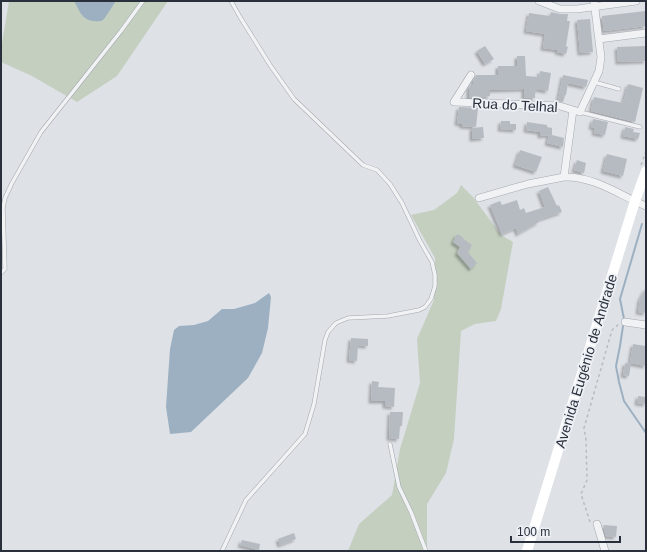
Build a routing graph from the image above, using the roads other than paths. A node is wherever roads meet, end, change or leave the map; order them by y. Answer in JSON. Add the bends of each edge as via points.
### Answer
{"nodes":[{"id":1,"x":143,"y":1,"type":"edge"},
{"id":2,"x":231,"y":1,"type":"edge"},
{"id":3,"x":539,"y":1,"type":"edge"},
{"id":4,"x":636,"y":1,"type":"edge"},
{"id":5,"x":594,"y":4,"type":"edge"},
{"id":6,"x":646,"y":33,"type":"edge"},
{"id":7,"x":599,"y":39,"type":"junction"},
{"id":8,"x":471,"y":75,"type":"dead end"},
{"id":9,"x":594,"y":82,"type":"junction"},
{"id":10,"x":619,"y":89,"type":"dead end"},
{"id":11,"x":576,"y":111,"type":"junction"},
{"id":12,"x":640,"y":127,"type":"dead end"},
{"id":13,"x":646,"y":172,"type":"edge"},
{"id":14,"x":564,"y":177,"type":"junction"},
{"id":15,"x":479,"y":198,"type":"dead end"},
{"id":16,"x":635,"y":201,"type":"junction"},
{"id":17,"x":646,"y":206,"type":"edge"},
{"id":18,"x":1,"y":273,"type":"edge"},
{"id":19,"x":625,"y":322,"type":"road end"},
{"id":20,"x":646,"y":325,"type":"edge"},
{"id":21,"x":390,"y":444,"type":"dead end"},
{"id":22,"x":597,"y":524,"type":"road end"},
{"id":23,"x":222,"y":551,"type":"edge"},
{"id":24,"x":426,"y":551,"type":"edge"},
{"id":25,"x":527,"y":551,"type":"edge"},
{"id":26,"x":605,"y":551,"type":"edge"}],
"edges":[{"from":1,"to":18,"type":"lane","via":[[41,132],[12,183],[3,208],[5,269]]},
{"from":2,"to":23,"type":"lane","via":[[294,99],[363,165],[377,170],[390,184],[432,262],[435,275],[431,299],[426,307],[388,316],[348,318],[336,323],[328,332],[314,404],[305,434],[246,500]]},
{"from":3,"to":5,"type":"street","via":[[560,9],[577,9]]},
{"from":4,"to":5,"type":"street"},
{"from":5,"to":7,"type":"street"},
{"from":6,"to":7,"type":"street"},
{"from":7,"to":9,"type":"street","via":[[601,57]]},
{"from":8,"to":11,"type":"street","name":"Rua do Telhal","via":[[454,102],[560,106]]},
{"from":9,"to":10,"type":"lane"},
{"from":9,"to":11,"type":"street"},
{"from":11,"to":12,"type":"lane"},
{"from":11,"to":14,"type":"street","name":"Rua do Telhal"},
{"from":13,"to":16,"type":"main road","name":"Avenida Eugénio de Andrade"},
{"from":14,"to":15,"type":"street"},
{"from":14,"to":16,"type":"street","via":[[573,176],[603,185]]},
{"from":16,"to":17,"type":"street"},
{"from":16,"to":25,"type":"main road","name":"Avenida Eugénio de Andrade"},
{"from":19,"to":20,"type":"street"},
{"from":21,"to":24,"type":"lane","via":[[399,487]]},
{"from":22,"to":26,"type":"street"}]}
